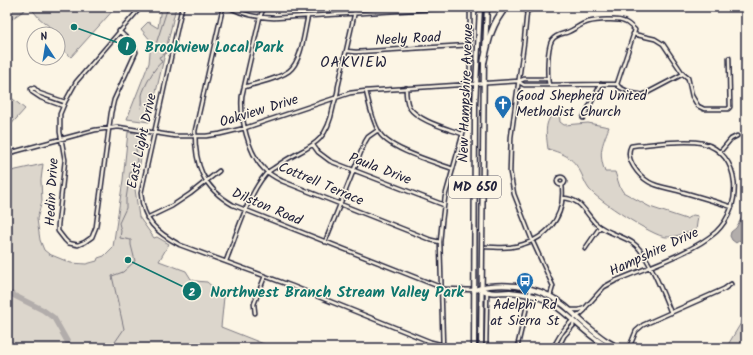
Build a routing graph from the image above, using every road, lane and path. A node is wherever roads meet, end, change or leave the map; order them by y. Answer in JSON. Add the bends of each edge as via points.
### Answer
{"nodes":[{"id":1,"x":140,"y":7,"type":"edge"},
{"id":2,"x":182,"y":7,"type":"edge"},
{"id":3,"x":223,"y":7,"type":"edge"},
{"id":4,"x":228,"y":7,"type":"edge"},
{"id":5,"x":264,"y":7,"type":"edge"},
{"id":6,"x":356,"y":7,"type":"edge"},
{"id":7,"x":465,"y":7,"type":"edge"},
{"id":8,"x":470,"y":7,"type":"edge"},
{"id":9,"x":480,"y":7,"type":"edge"},
{"id":10,"x":487,"y":7,"type":"edge"},
{"id":11,"x":506,"y":7,"type":"edge"},
{"id":12,"x":524,"y":7,"type":"edge"},
{"id":13,"x":533,"y":7,"type":"edge"},
{"id":14,"x":744,"y":7,"type":"edge"},
{"id":15,"x":527,"y":11,"type":"junction"},
{"id":16,"x":746,"y":13,"type":"edge"},
{"id":17,"x":354,"y":14,"type":"junction"},
{"id":18,"x":308,"y":16,"type":"junction"},
{"id":19,"x":260,"y":17,"type":"junction"},
{"id":20,"x":119,"y":31,"type":"junction"},
{"id":21,"x":633,"y":34,"type":"junction"},
{"id":22,"x":470,"y":45,"type":"junction"},
{"id":23,"x":346,"y":51,"type":"junction"},
{"id":24,"x":729,"y":58,"type":"dead end"},
{"id":25,"x":484,"y":61,"type":"junction"},
{"id":26,"x":683,"y":74,"type":"junction"},
{"id":27,"x":547,"y":79,"type":"junction"},
{"id":28,"x":519,"y":81,"type":"junction"},
{"id":29,"x":470,"y":84,"type":"junction"},
{"id":30,"x":476,"y":84,"type":"junction"},
{"id":31,"x":483,"y":84,"type":"junction"},
{"id":32,"x":600,"y":84,"type":"junction"},
{"id":33,"x":617,"y":84,"type":"junction"},
{"id":34,"x":549,"y":85,"type":"junction"},
{"id":35,"x":244,"y":87,"type":"junction"},
{"id":36,"x":406,"y":88,"type":"junction"},
{"id":37,"x":366,"y":91,"type":"junction"},
{"id":38,"x":470,"y":94,"type":"dead end"},
{"id":39,"x":336,"y":98,"type":"junction"},
{"id":40,"x":65,"y":102,"type":"junction"},
{"id":41,"x":63,"y":106,"type":"junction"},
{"id":42,"x":583,"y":118,"type":"dead end"},
{"id":43,"x":108,"y":128,"type":"junction"},
{"id":44,"x":245,"y":128,"type":"junction"},
{"id":45,"x":378,"y":130,"type":"junction"},
{"id":46,"x":154,"y":133,"type":"junction"},
{"id":47,"x":462,"y":134,"type":"junction"},
{"id":48,"x":195,"y":136,"type":"junction"},
{"id":49,"x":737,"y":136,"type":"dead end"},
{"id":50,"x":62,"y":138,"type":"junction"},
{"id":51,"x":313,"y":146,"type":"junction"},
{"id":52,"x":7,"y":151,"type":"edge"},
{"id":53,"x":720,"y":152,"type":"junction"},
{"id":54,"x":453,"y":169,"type":"junction"},
{"id":55,"x":354,"y":170,"type":"junction"},
{"id":56,"x":219,"y":171,"type":"dead end"},
{"id":57,"x":268,"y":172,"type":"junction"},
{"id":58,"x":206,"y":182,"type":"junction"},
{"id":59,"x":562,"y":185,"type":"dead end"},
{"id":60,"x":563,"y":198,"type":"junction"},
{"id":61,"x":340,"y":204,"type":"junction"},
{"id":62,"x":444,"y":205,"type":"junction"},
{"id":63,"x":732,"y":207,"type":"junction"},
{"id":64,"x":246,"y":211,"type":"junction"},
{"id":65,"x":147,"y":218,"type":"junction"},
{"id":66,"x":600,"y":226,"type":"junction"},
{"id":67,"x":532,"y":240,"type":"junction"},
{"id":68,"x":325,"y":242,"type":"junction"},
{"id":69,"x":440,"y":242,"type":"junction"},
{"id":70,"x":486,"y":247,"type":"dead end"},
{"id":71,"x":585,"y":249,"type":"dead end"},
{"id":72,"x":226,"y":261,"type":"junction"},
{"id":73,"x":649,"y":266,"type":"junction"},
{"id":74,"x":264,"y":276,"type":"junction"},
{"id":75,"x":731,"y":284,"type":"dead end"},
{"id":76,"x":441,"y":288,"type":"junction"},
{"id":77,"x":481,"y":289,"type":"junction"},
{"id":78,"x":531,"y":289,"type":"junction"},
{"id":79,"x":474,"y":290,"type":"junction"},
{"id":80,"x":487,"y":293,"type":"junction"},
{"id":81,"x":530,"y":295,"type":"junction"},
{"id":82,"x":550,"y":296,"type":"junction"},
{"id":83,"x":585,"y":308,"type":"junction"},
{"id":84,"x":569,"y":310,"type":"junction"},
{"id":85,"x":255,"y":313,"type":"dead end"},
{"id":86,"x":671,"y":313,"type":"junction"},
{"id":87,"x":576,"y":319,"type":"junction"},
{"id":88,"x":561,"y":334,"type":"junction"},
{"id":89,"x":564,"y":336,"type":"junction"},
{"id":90,"x":443,"y":347,"type":"edge"},
{"id":91,"x":474,"y":348,"type":"edge"},
{"id":92,"x":481,"y":348,"type":"edge"},
{"id":93,"x":486,"y":348,"type":"edge"},
{"id":94,"x":517,"y":348,"type":"edge"},
{"id":95,"x":553,"y":348,"type":"edge"},
{"id":96,"x":558,"y":348,"type":"edge"},
{"id":97,"x":610,"y":348,"type":"edge"},
{"id":98,"x":622,"y":348,"type":"edge"},
{"id":99,"x":629,"y":348,"type":"edge"}],
"edges":[{"from":1,"to":20,"type":"street","name":"Hedin Drive"},
{"from":2,"to":46,"type":"street","name":"East Light Drive"},
{"from":3,"to":48,"type":"street","name":"Dilston Road"},
{"from":4,"to":19,"type":"street"},
{"from":5,"to":19,"type":"street","name":"Cottrell Terrace"},
{"from":6,"to":17,"type":"street"},
{"from":7,"to":17,"type":"street"},
{"from":8,"to":22,"type":"street"},
{"from":9,"to":30,"type":"main road","name":"New Hampshire Avenue","number":"MD 650"},
{"from":10,"to":25,"type":"main road","name":"New Hampshire Avenue","number":"MD 650"},
{"from":11,"to":25,"type":"highway","via":[[489,38]]},
{"from":12,"to":15,"type":"street"},
{"from":13,"to":15,"type":"street"},
{"from":14,"to":16,"type":"street"},
{"from":15,"to":28,"type":"street"},
{"from":17,"to":18,"type":"street"},
{"from":17,"to":23,"type":"street"},
{"from":18,"to":19,"type":"street"},
{"from":18,"to":35,"type":"street","via":[[298,58],[293,67],[280,76]]},
{"from":19,"to":35,"type":"street","name":"Cottrell Terrace"},
{"from":20,"to":40,"type":"street","name":"Hedin Drive","via":[[76,82]]},
{"from":20,"to":43,"type":"street","name":"Hedin Drive","via":[[133,44],[136,52],[114,100]]},
{"from":21,"to":26,"type":"street","via":[[660,42]]},
{"from":21,"to":27,"type":"street","via":[[635,30],[625,21],[616,20],[587,22],[559,34],[553,38],[550,45]]},
{"from":21,"to":33,"type":"street"},
{"from":22,"to":23,"type":"street","name":"Neely Road"},
{"from":22,"to":29,"type":"street"},
{"from":23,"to":39,"type":"street"},
{"from":24,"to":26,"type":"street","via":[[728,109],[704,109],[698,106],[692,96],[688,78]]},
{"from":25,"to":31,"type":"main road","name":"New Hampshire Avenue","number":"MD 650"},
{"from":26,"to":33,"type":"street","via":[[643,95],[631,93]]},
{"from":27,"to":28,"type":"street","name":"Oakview Drive"},
{"from":27,"to":34,"type":"street"},
{"from":28,"to":31,"type":"street","name":"Oakview Drive"},
{"from":28,"to":34,"type":"street","via":[[524,85]]},
{"from":28,"to":67,"type":"street","via":[[511,137],[510,177]]},
{"from":29,"to":30,"type":"street","name":"Oakview Drive"},
{"from":29,"to":36,"type":"street","name":"Oakview Drive"},
{"from":30,"to":31,"type":"street","name":"Oakview Drive"},
{"from":30,"to":79,"type":"main road","name":"New Hampshire Avenue","number":"MD 650"},
{"from":31,"to":77,"type":"main road","name":"New Hampshire Avenue","number":"MD 650"},
{"from":32,"to":33,"type":"street"},
{"from":32,"to":34,"type":"street"},
{"from":32,"to":42,"type":"street"},
{"from":35,"to":44,"type":"street","name":"Cottrell Terrace","via":[[241,108]]},
{"from":36,"to":37,"type":"street","name":"Oakview Drive"},
{"from":36,"to":47,"type":"street","via":[[407,102],[415,114]]},
{"from":37,"to":39,"type":"street","name":"Oakview Drive"},
{"from":37,"to":45,"type":"street"},
{"from":38,"to":47,"type":"street","via":[[470,106]]},
{"from":39,"to":44,"type":"street","name":"Oakview Drive"},
{"from":39,"to":51,"type":"street","via":[[328,127]]},
{"from":40,"to":41,"type":"street","name":"Hedin Drive"},
{"from":40,"to":41,"type":"street","via":[[34,88],[31,90],[42,98]]},
{"from":41,"to":50,"type":"street","name":"Hedin Drive","via":[[60,123]]},
{"from":43,"to":46,"type":"street","name":"Oakview Drive"},
{"from":43,"to":50,"type":"street","name":"Oakview Drive"},
{"from":43,"to":50,"type":"street","name":"Hedin Drive","via":[[96,227],[92,237],[78,245],[68,243],[58,230],[65,160]]},
{"from":44,"to":48,"type":"street","name":"Oakview Drive"},
{"from":44,"to":57,"type":"street","name":"Cottrell Terrace","via":[[254,154]]},
{"from":45,"to":54,"type":"street","via":[[393,145]]},
{"from":45,"to":55,"type":"street","via":[[364,142]]},
{"from":46,"to":48,"type":"street","name":"Oakview Drive"},
{"from":46,"to":65,"type":"street","name":"East Light Drive","via":[[141,193],[142,207]]},
{"from":47,"to":54,"type":"street"},
{"from":48,"to":58,"type":"street","name":"Dilston Road","via":[[196,161]]},
{"from":49,"to":53,"type":"street"},
{"from":50,"to":52,"type":"street","name":"Oakview Drive","via":[[13,152]]},
{"from":51,"to":55,"type":"street","name":"Paula Drive","via":[[324,157]]},
{"from":51,"to":57,"type":"street","via":[[281,162]]},
{"from":53,"to":63,"type":"street","name":"Hampshire Drive","via":[[730,164],[734,175]]},
{"from":53,"to":63,"type":"street","name":"Hampshire Drive","via":[[705,144],[693,142],[634,145],[629,150],[635,169],[653,184]]},
{"from":54,"to":62,"type":"street"},
{"from":55,"to":61,"type":"street"},
{"from":55,"to":62,"type":"street","name":"Paula Drive"},
{"from":56,"to":58,"type":"street"},
{"from":57,"to":61,"type":"street","name":"Cottrell Terrace","via":[[282,181]]},
{"from":57,"to":64,"type":"street","via":[[257,185]]},
{"from":58,"to":64,"type":"street","name":"Dilston Road","via":[[225,201]]},
{"from":58,"to":65,"type":"street","via":[[172,206]]},
{"from":59,"to":60,"type":"street"},
{"from":60,"to":66,"type":"street","via":[[578,202]]},
{"from":60,"to":67,"type":"street","via":[[553,225],[542,236]]},
{"from":61,"to":68,"type":"street"},
{"from":61,"to":69,"type":"street","name":"Cottrell Terrace"},
{"from":62,"to":69,"type":"street"},
{"from":63,"to":73,"type":"street","name":"Hampshire Drive","via":[[725,222],[711,236]]},
{"from":64,"to":68,"type":"street","name":"Dilston Road"},
{"from":64,"to":72,"type":"street"},
{"from":65,"to":72,"type":"street","name":"East Light Drive","via":[[157,231],[171,240]]},
{"from":66,"to":71,"type":"street"},
{"from":66,"to":73,"type":"street","via":[[634,244]]},
{"from":67,"to":70,"type":"street","via":[[510,247]]},
{"from":67,"to":82,"type":"street","via":[[554,286]]},
{"from":68,"to":76,"type":"street","name":"Dilston Road"},
{"from":69,"to":76,"type":"street"},
{"from":72,"to":74,"type":"street","name":"East Light Drive"},
{"from":73,"to":83,"type":"street","name":"Hampshire Drive","via":[[608,284]]},
{"from":73,"to":86,"type":"street"},
{"from":74,"to":85,"type":"street","via":[[254,304]]},
{"from":74,"to":90,"type":"street","name":"East Light Drive"},
{"from":75,"to":86,"type":"street"},
{"from":76,"to":79,"type":"street","name":"Dilston Road"},
{"from":76,"to":90,"type":"street"},
{"from":77,"to":78,"type":"main road","via":[[488,286]]},
{"from":77,"to":79,"type":"main road"},
{"from":77,"to":80,"type":"main road"},
{"from":77,"to":92,"type":"main road","name":"New Hampshire Avenue","number":"MD 650"},
{"from":78,"to":81,"type":"street"},
{"from":78,"to":82,"type":"main road"},
{"from":79,"to":91,"type":"main road","name":"New Hampshire Avenue","number":"MD 650"},
{"from":80,"to":81,"type":"main road"},
{"from":80,"to":93,"type":"street"},
{"from":81,"to":87,"type":"main road","via":[[551,303]]},
{"from":81,"to":94,"type":"street"},
{"from":82,"to":84,"type":"main road"},
{"from":83,"to":84,"type":"street"},
{"from":83,"to":87,"type":"street","name":"Hampshire Drive"},
{"from":84,"to":87,"type":"main road"},
{"from":86,"to":99,"type":"street","via":[[639,328]]},
{"from":87,"to":88,"type":"street","via":[[570,322]]},
{"from":87,"to":89,"type":"street"},
{"from":87,"to":97,"type":"main road","via":[[599,342]]},
{"from":87,"to":98,"type":"main road","via":[[606,341]]},
{"from":88,"to":89,"type":"street"},
{"from":88,"to":95,"type":"street"},
{"from":89,"to":96,"type":"street"}]}
